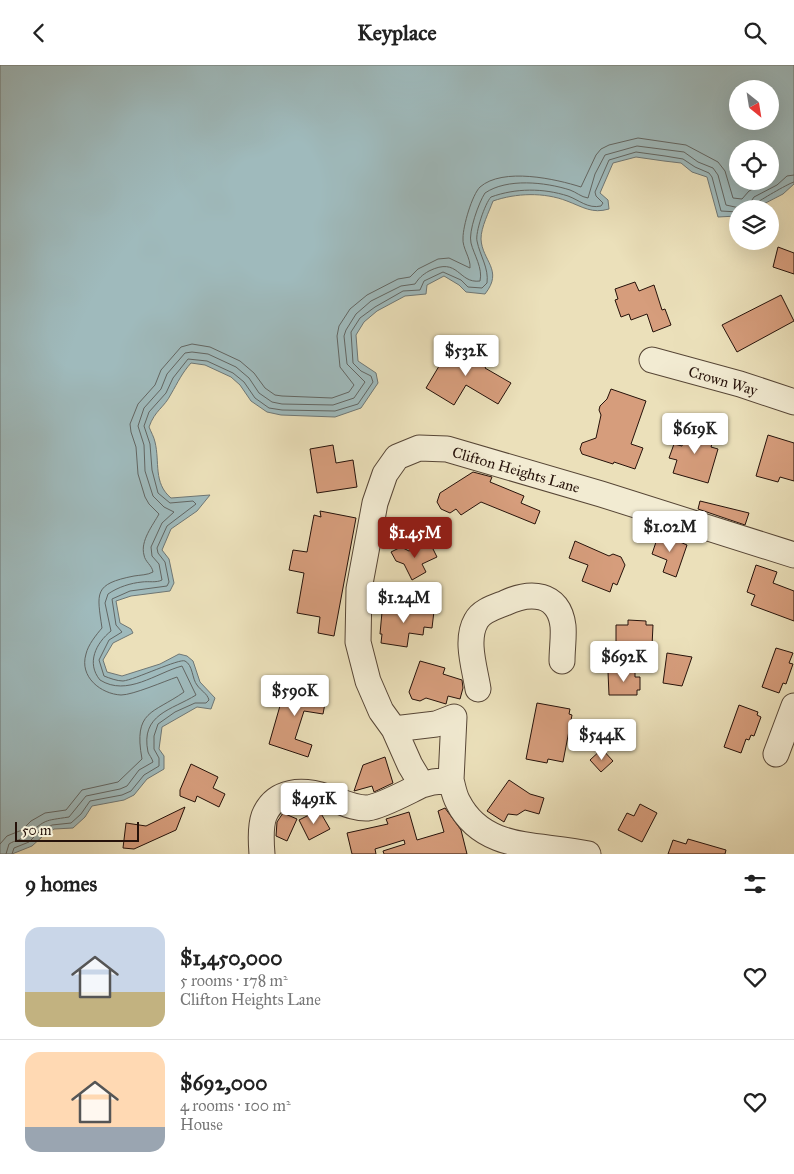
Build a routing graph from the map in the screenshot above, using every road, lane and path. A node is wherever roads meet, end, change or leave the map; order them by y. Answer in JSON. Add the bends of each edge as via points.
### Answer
{"nodes":[{"id":1,"x":652,"y":360,"type":"dead end"},
{"id":2,"x":794,"y":402,"type":"edge"},
{"id":3,"x":794,"y":555,"type":"edge"},
{"id":4,"x":562,"y":661,"type":"dead end"},
{"id":5,"x":478,"y":689,"type":"dead end"},
{"id":6,"x":794,"y":706,"type":"edge"},
{"id":7,"x":394,"y":729,"type":"junction"},
{"id":8,"x":776,"y":754,"type":"dead end"},
{"id":9,"x":451,"y":780,"type":"junction"},
{"id":10,"x":422,"y":785,"type":"junction"},
{"id":11,"x":262,"y":854,"type":"edge"},
{"id":12,"x":588,"y":854,"type":"edge"}],
"edges":[{"from":1,"to":2,"type":"street","name":"Crown Way"},
{"from":3,"to":7,"type":"street","name":"Clifton Heights Lane","via":[[447,449],[419,448],[397,457],[385,474],[376,503],[360,580],[357,619],[358,642],[368,681],[381,711]]},
{"from":4,"to":5,"type":"street","via":[[563,626],[560,613],[549,599],[532,595],[512,599],[488,610],[476,621],[471,639]]},
{"from":6,"to":8,"type":"street"},
{"from":7,"to":9,"type":"street","via":[[436,724],[454,717]]},
{"from":7,"to":10,"type":"street","name":"Clifton Heights Lane"},
{"from":9,"to":10,"type":"street"},
{"from":9,"to":12,"type":"street","via":[[458,802],[472,822],[490,836],[523,845]]},
{"from":10,"to":11,"type":"street","via":[[368,807],[303,792],[285,793],[272,803],[264,816]]}]}
